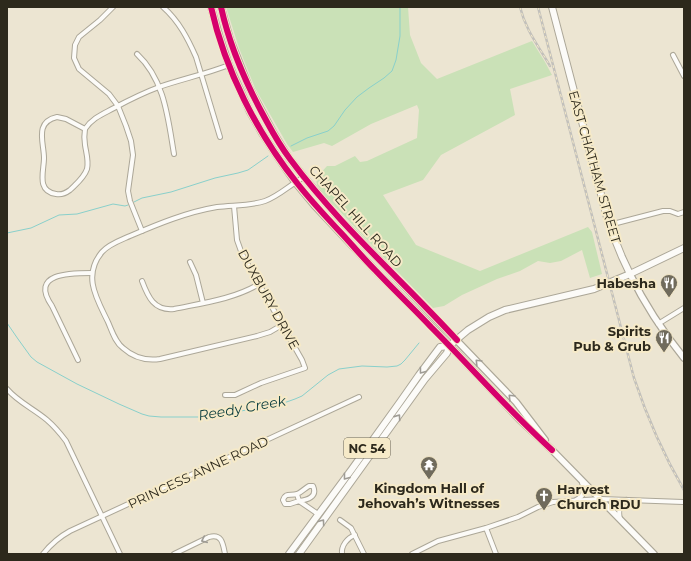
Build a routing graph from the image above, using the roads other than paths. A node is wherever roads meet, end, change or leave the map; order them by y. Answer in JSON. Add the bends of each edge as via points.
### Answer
{"nodes":[{"id":1,"x":113,"y":7,"type":"edge"},
{"id":2,"x":163,"y":7,"type":"edge"},
{"id":3,"x":212,"y":7,"type":"edge"},
{"id":4,"x":217,"y":7,"type":"edge"},
{"id":5,"x":221,"y":7,"type":"edge"},
{"id":6,"x":552,"y":7,"type":"edge"},
{"id":7,"x":226,"y":28,"type":"junction"},
{"id":8,"x":137,"y":54,"type":"dead end"},
{"id":9,"x":673,"y":55,"type":"dead end"},
{"id":10,"x":229,"y":65,"type":"junction"},
{"id":11,"x":202,"y":73,"type":"junction"},
{"id":12,"x":684,"y":76,"type":"edge"},
{"id":13,"x":160,"y":86,"type":"junction"},
{"id":14,"x":118,"y":106,"type":"junction"},
{"id":15,"x":85,"y":129,"type":"junction"},
{"id":16,"x":220,"y":137,"type":"dead end"},
{"id":17,"x":174,"y":154,"type":"dead end"},
{"id":18,"x":304,"y":177,"type":"junction"},
{"id":19,"x":295,"y":182,"type":"junction"},
{"id":20,"x":234,"y":206,"type":"junction"},
{"id":21,"x":684,"y":212,"type":"edge"},
{"id":22,"x":609,"y":225,"type":"junction"},
{"id":23,"x":142,"y":231,"type":"junction"},
{"id":24,"x":684,"y":248,"type":"edge"},
{"id":25,"x":190,"y":262,"type":"dead end"},
{"id":26,"x":92,"y":273,"type":"junction"},
{"id":27,"x":630,"y":274,"type":"junction"},
{"id":28,"x":142,"y":281,"type":"dead end"},
{"id":29,"x":259,"y":284,"type":"junction"},
{"id":30,"x":203,"y":303,"type":"junction"},
{"id":31,"x":684,"y":308,"type":"edge"},
{"id":32,"x":658,"y":324,"type":"junction"},
{"id":33,"x":282,"y":325,"type":"junction"},
{"id":34,"x":457,"y":340,"type":"junction"},
{"id":35,"x":449,"y":346,"type":"junction"},
{"id":36,"x":684,"y":358,"type":"edge"},
{"id":37,"x":78,"y":360,"type":"dead end"},
{"id":38,"x":7,"y":389,"type":"edge"},
{"id":39,"x":225,"y":395,"type":"dead end"},
{"id":40,"x":359,"y":397,"type":"dead end"},
{"id":41,"x":552,"y":450,"type":"junction"},
{"id":42,"x":578,"y":476,"type":"junction"},
{"id":43,"x":296,"y":494,"type":"junction"},
{"id":44,"x":574,"y":500,"type":"junction"},
{"id":45,"x":601,"y":500,"type":"junction"},
{"id":46,"x":626,"y":500,"type":"junction"},
{"id":47,"x":299,"y":501,"type":"junction"},
{"id":48,"x":683,"y":502,"type":"edge"},
{"id":49,"x":318,"y":514,"type":"junction"},
{"id":50,"x":101,"y":516,"type":"junction"},
{"id":51,"x":620,"y":519,"type":"junction"},
{"id":52,"x":340,"y":520,"type":"dead end"},
{"id":53,"x":486,"y":528,"type":"junction"},
{"id":54,"x":355,"y":535,"type":"junction"},
{"id":55,"x":363,"y":553,"type":"edge"},
{"id":56,"x":650,"y":553,"type":"edge"},
{"id":57,"x":43,"y":554,"type":"edge"},
{"id":58,"x":120,"y":554,"type":"edge"},
{"id":59,"x":175,"y":554,"type":"edge"},
{"id":60,"x":225,"y":554,"type":"edge"},
{"id":61,"x":289,"y":554,"type":"edge"},
{"id":62,"x":299,"y":554,"type":"edge"},
{"id":63,"x":342,"y":554,"type":"edge"},
{"id":64,"x":358,"y":554,"type":"edge"},
{"id":65,"x":412,"y":554,"type":"edge"},
{"id":66,"x":496,"y":554,"type":"edge"}],
"edges":[{"from":1,"to":14,"type":"street","via":[[79,38],[74,54],[79,69],[104,88]]},
{"from":2,"to":11,"type":"street","via":[[184,32]]},
{"from":3,"to":10,"type":"main road","name":"CHAPEL HILL ROAD"},
{"from":4,"to":7,"type":"main road"},
{"from":5,"to":7,"type":"main road","name":"CHAPEL HILL ROAD"},
{"from":6,"to":22,"type":"main road","name":"EAST CHATHAM STREET"},
{"from":7,"to":18,"type":"main road","name":"CHAPEL HILL ROAD","via":[[261,111],[282,148]]},
{"from":8,"to":13,"type":"street","via":[[144,60]]},
{"from":9,"to":12,"type":"street"},
{"from":10,"to":11,"type":"street"},
{"from":10,"to":19,"type":"main road","name":"CHAPEL HILL ROAD","via":[[250,112]]},
{"from":11,"to":13,"type":"street"},
{"from":11,"to":16,"type":"street"},
{"from":13,"to":14,"type":"street"},
{"from":13,"to":17,"type":"street"},
{"from":14,"to":15,"type":"street","via":[[92,121]]},
{"from":14,"to":23,"type":"street","via":[[132,148],[129,196]]},
{"from":15,"to":15,"type":"street","via":[[60,117],[51,119],[44,126],[41,135],[44,158],[42,179],[44,187],[52,193],[65,193],[83,177],[88,164],[84,143]]},
{"from":18,"to":19,"type":"street"},
{"from":18,"to":34,"type":"main road","name":"CHAPEL HILL ROAD","via":[[338,217]]},
{"from":19,"to":20,"type":"street","via":[[264,201]]},
{"from":19,"to":35,"type":"main road","name":"CHAPEL HILL ROAD","via":[[332,225]]},
{"from":20,"to":23,"type":"street","via":[[181,216]]},
{"from":20,"to":29,"type":"street","name":"DUXBURY DRIVE","via":[[237,240]]},
{"from":21,"to":22,"type":"street","via":[[678,214],[663,211]]},
{"from":22,"to":27,"type":"main road","name":"EAST CHATHAM STREET"},
{"from":23,"to":26,"type":"street","via":[[114,243],[102,252]]},
{"from":24,"to":27,"type":"main road"},
{"from":25,"to":30,"type":"street"},
{"from":26,"to":33,"type":"street","via":[[95,294],[116,339],[122,348],[137,357],[160,359],[257,336]]},
{"from":26,"to":37,"type":"street","via":[[57,276],[47,284],[45,293]]},
{"from":27,"to":32,"type":"main road","name":"EAST CHATHAM STREET"},
{"from":27,"to":34,"type":"main road","via":[[594,290],[505,310],[468,330]]},
{"from":28,"to":30,"type":"street","via":[[151,300],[164,309]]},
{"from":29,"to":30,"type":"street","via":[[235,296]]},
{"from":29,"to":33,"type":"street","name":"DUXBURY DRIVE"},
{"from":31,"to":32,"type":"street"},
{"from":32,"to":36,"type":"main road","name":"EAST CHATHAM STREET"},
{"from":33,"to":39,"type":"street","name":"DUXBURY DRIVE","via":[[305,368],[235,395]]},
{"from":34,"to":35,"type":"main road","number":"NC 54"},
{"from":41,"to":34,"type":"main road","name":"CHAPEL HILL ROAD","one_way":true,"via":[[516,402]]},
{"from":35,"to":41,"type":"main road","name":"CHAPEL HILL ROAD"},
{"from":35,"to":49,"type":"main road","number":"NC 54","one_way":true,"via":[[440,348],[423,369]]},
{"from":62,"to":35,"type":"main road","number":"NC 54","one_way":true,"via":[[425,379],[447,353]]},
{"from":38,"to":50,"type":"street","via":[[63,436]]},
{"from":40,"to":50,"type":"street","name":"PRINCESS ANNE ROAD"},
{"from":41,"to":42,"type":"main road","name":"CHAPEL HILL ROAD"},
{"from":42,"to":44,"type":"street","via":[[585,490],[582,496]]},
{"from":42,"to":45,"type":"main road","name":"CHAPEL HILL ROAD"},
{"from":43,"to":47,"type":"street"},
{"from":43,"to":47,"type":"street","via":[[287,495],[283,500],[285,504]]},
{"from":43,"to":47,"type":"street","via":[[309,486],[314,488],[314,494],[307,500]]},
{"from":44,"to":45,"type":"street"},
{"from":44,"to":53,"type":"street","via":[[548,504]]},
{"from":45,"to":46,"type":"street"},
{"from":45,"to":51,"type":"main road","name":"CHAPEL HILL ROAD"},
{"from":46,"to":48,"type":"street"},
{"from":46,"to":51,"type":"street","via":[[619,508]]},
{"from":47,"to":49,"type":"street"},
{"from":49,"to":61,"type":"main road","number":"NC 54"},
{"from":50,"to":57,"type":"street","name":"PRINCESS ANNE ROAD","via":[[62,535]]},
{"from":50,"to":58,"type":"street"},
{"from":51,"to":56,"type":"main road","name":"CHAPEL HILL ROAD"},
{"from":52,"to":54,"type":"street","via":[[351,528]]},
{"from":53,"to":65,"type":"street","via":[[430,544]]},
{"from":53,"to":66,"type":"street"},
{"from":54,"to":55,"type":"street"},
{"from":54,"to":63,"type":"street","via":[[348,538],[343,545]]},
{"from":55,"to":64,"type":"street"},
{"from":60,"to":59,"type":"street","one_way":true,"via":[[222,542],[215,536]]}]}
